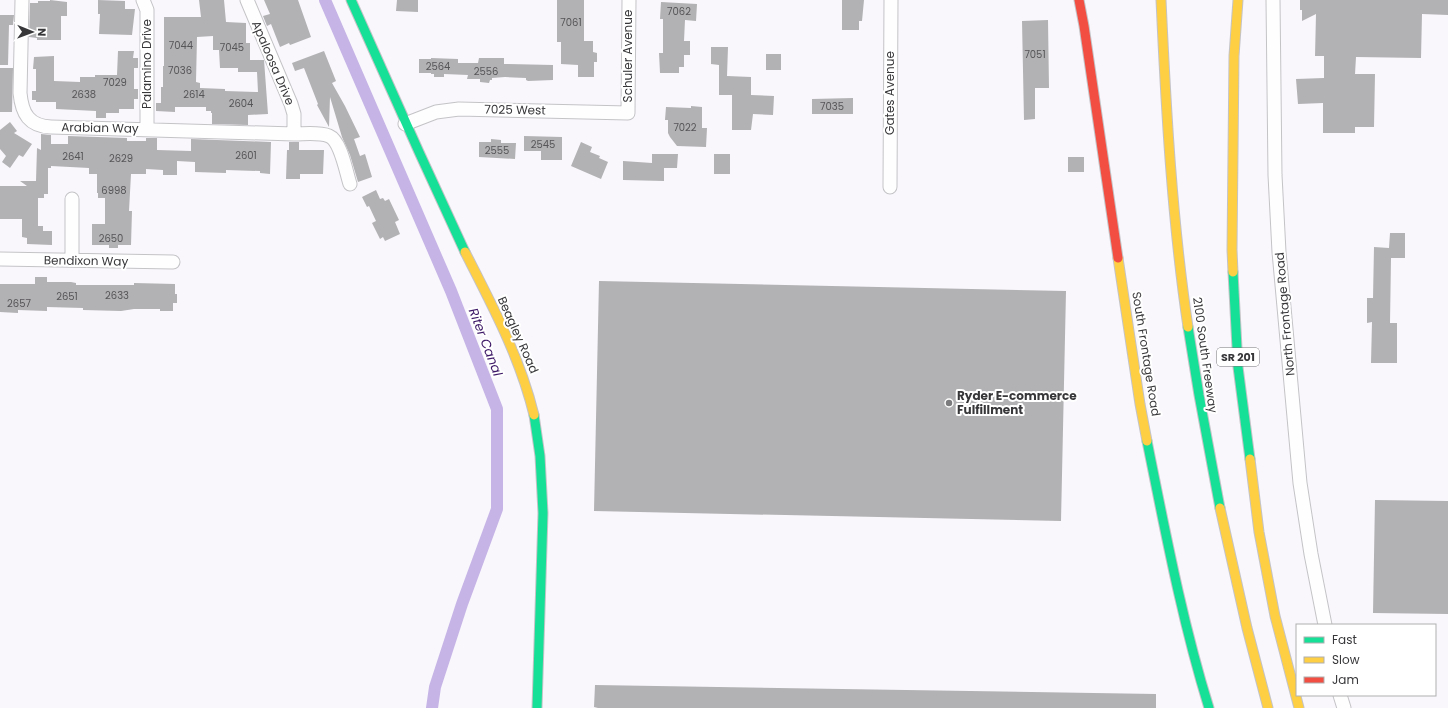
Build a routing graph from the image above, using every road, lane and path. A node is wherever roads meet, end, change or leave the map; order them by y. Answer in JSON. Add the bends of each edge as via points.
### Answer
{"nodes":[{"id":1,"x":22,"y":0,"type":"edge"},
{"id":2,"x":143,"y":0,"type":"edge"},
{"id":3,"x":247,"y":0,"type":"edge"},
{"id":4,"x":351,"y":0,"type":"edge"},
{"id":5,"x":629,"y":0,"type":"edge"},
{"id":6,"x":891,"y":0,"type":"edge"},
{"id":7,"x":1079,"y":0,"type":"edge"},
{"id":8,"x":1161,"y":0,"type":"edge"},
{"id":9,"x":1238,"y":0,"type":"edge"},
{"id":10,"x":1273,"y":0,"type":"edge"},
{"id":11,"x":628,"y":113,"type":"joint"},
{"id":12,"x":405,"y":124,"type":"junction"},
{"id":13,"x":147,"y":129,"type":"junction"},
{"id":14,"x":294,"y":134,"type":"junction"},
{"id":15,"x":350,"y":184,"type":"dead end"},
{"id":16,"x":890,"y":187,"type":"dead end"},
{"id":17,"x":72,"y":199,"type":"dead end"},
{"id":18,"x":0,"y":260,"type":"edge"},
{"id":19,"x":72,"y":260,"type":"junction"},
{"id":20,"x":173,"y":262,"type":"dead end"},
{"id":21,"x":1325,"y":624,"type":"edge"},
{"id":22,"x":1340,"y":696,"type":"edge"},
{"id":23,"x":538,"y":708,"type":"edge"},
{"id":24,"x":1209,"y":708,"type":"edge"},
{"id":25,"x":1268,"y":708,"type":"edge"},
{"id":26,"x":1299,"y":708,"type":"edge"},
{"id":27,"x":1344,"y":708,"type":"edge"}],
"edges":[{"from":1,"to":13,"type":"street","name":"Arabian Way","via":[[20,93],[21,105],[30,120],[45,127]]},
{"from":2,"to":13,"type":"street","name":"Palamino Drive","via":[[147,10]]},
{"from":3,"to":14,"type":"street","name":"Apaloosa Drive","via":[[291,104]]},
{"from":4,"to":12,"type":"main road","name":"Beagley Road"},
{"from":5,"to":11,"type":"street","name":"Schuler Avenue"},
{"from":6,"to":16,"type":"street","name":"Gates Avenue"},
{"from":7,"to":24,"type":"main road","name":"South Frontage Road","via":[[1140,404],[1170,553]]},
{"from":8,"to":25,"type":"main road","name":"2100 South Freeway","via":[[1166,122],[1172,190],[1194,363],[1216,494],[1232,569]]},
{"from":9,"to":26,"type":"main road","number":"SR 201","via":[[1234,56],[1232,250],[1238,367],[1259,532],[1275,616]]},
{"from":10,"to":21,"type":"street","name":"North Frontage Road","via":[[1274,175],[1279,252],[1300,483]]},
{"from":11,"to":12,"type":"street","name":"7025 West","via":[[458,109],[436,112]]},
{"from":12,"to":23,"type":"main road","name":"Beagley Road","via":[[510,339],[531,402],[541,458],[543,498]]},
{"from":13,"to":14,"type":"street","name":"Arabian Way"},
{"from":14,"to":15,"type":"street","via":[[322,135],[334,139]]},
{"from":17,"to":19,"type":"street"},
{"from":18,"to":19,"type":"street","name":"Bendixon Way"},
{"from":19,"to":20,"type":"street","name":"Bendixon Way"},
{"from":22,"to":27,"type":"street"}]}
